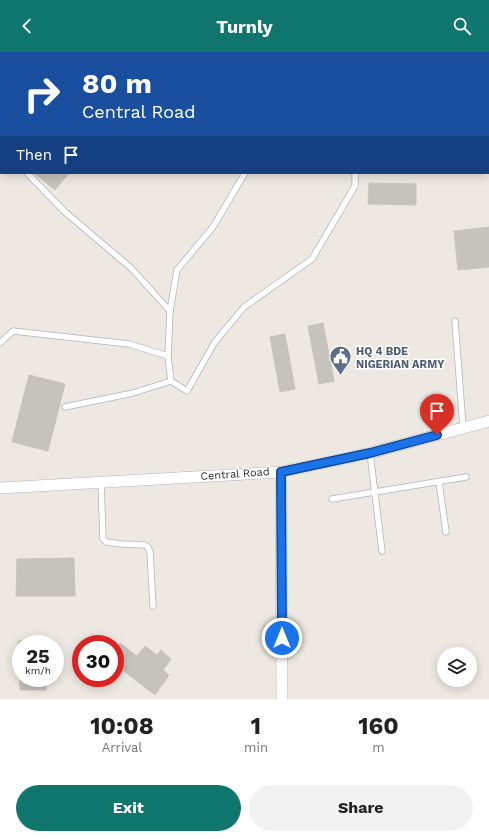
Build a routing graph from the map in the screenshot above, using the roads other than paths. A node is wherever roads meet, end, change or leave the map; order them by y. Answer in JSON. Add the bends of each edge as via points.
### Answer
{"nodes":[{"id":1,"x":28,"y":174,"type":"edge"},
{"id":2,"x":244,"y":174,"type":"edge"},
{"id":3,"x":355,"y":174,"type":"edge"},
{"id":4,"x":170,"y":311,"type":"junction"},
{"id":5,"x":455,"y":321,"type":"dead end"},
{"id":6,"x":0,"y":343,"type":"edge"},
{"id":7,"x":168,"y":356,"type":"junction"},
{"id":8,"x":171,"y":381,"type":"junction"},
{"id":9,"x":65,"y":407,"type":"dead end"},
{"id":10,"x":489,"y":421,"type":"edge"},
{"id":11,"x":463,"y":428,"type":"junction"},
{"id":12,"x":370,"y":453,"type":"junction"},
{"id":13,"x":281,"y":472,"type":"junction"},
{"id":14,"x":466,"y":477,"type":"dead end"},
{"id":15,"x":101,"y":482,"type":"junction"},
{"id":16,"x":439,"y":482,"type":"junction"},
{"id":17,"x":0,"y":488,"type":"edge"},
{"id":18,"x":375,"y":493,"type":"junction"},
{"id":19,"x":332,"y":499,"type":"dead end"},
{"id":20,"x":446,"y":532,"type":"dead end"},
{"id":21,"x":382,"y":551,"type":"dead end"},
{"id":22,"x":153,"y":606,"type":"dead end"},
{"id":23,"x":282,"y":699,"type":"edge"}],
"edges":[{"from":1,"to":4,"type":"lane","via":[[66,212],[131,268]]},
{"from":2,"to":4,"type":"lane","via":[[213,227],[177,270]]},
{"from":3,"to":8,"type":"lane","via":[[355,186],[312,259],[244,307],[215,342],[187,391]]},
{"from":4,"to":7,"type":"lane"},
{"from":5,"to":11,"type":"lane"},
{"from":6,"to":7,"type":"lane","via":[[13,331],[129,344]]},
{"from":7,"to":8,"type":"lane"},
{"from":8,"to":9,"type":"lane","via":[[133,393]]},
{"from":10,"to":11,"type":"street","name":"Central Road"},
{"from":11,"to":12,"type":"street","name":"Central Road"},
{"from":12,"to":13,"type":"street","name":"Central Road"},
{"from":12,"to":18,"type":"lane"},
{"from":13,"to":15,"type":"street","name":"Central Road"},
{"from":13,"to":23,"type":"street"},
{"from":14,"to":16,"type":"lane"},
{"from":15,"to":17,"type":"street","name":"Central Road"},
{"from":15,"to":22,"type":"lane","via":[[103,538],[106,542],[148,547]]},
{"from":16,"to":18,"type":"lane"},
{"from":16,"to":20,"type":"lane"},
{"from":18,"to":19,"type":"lane"},
{"from":18,"to":21,"type":"lane"}]}
